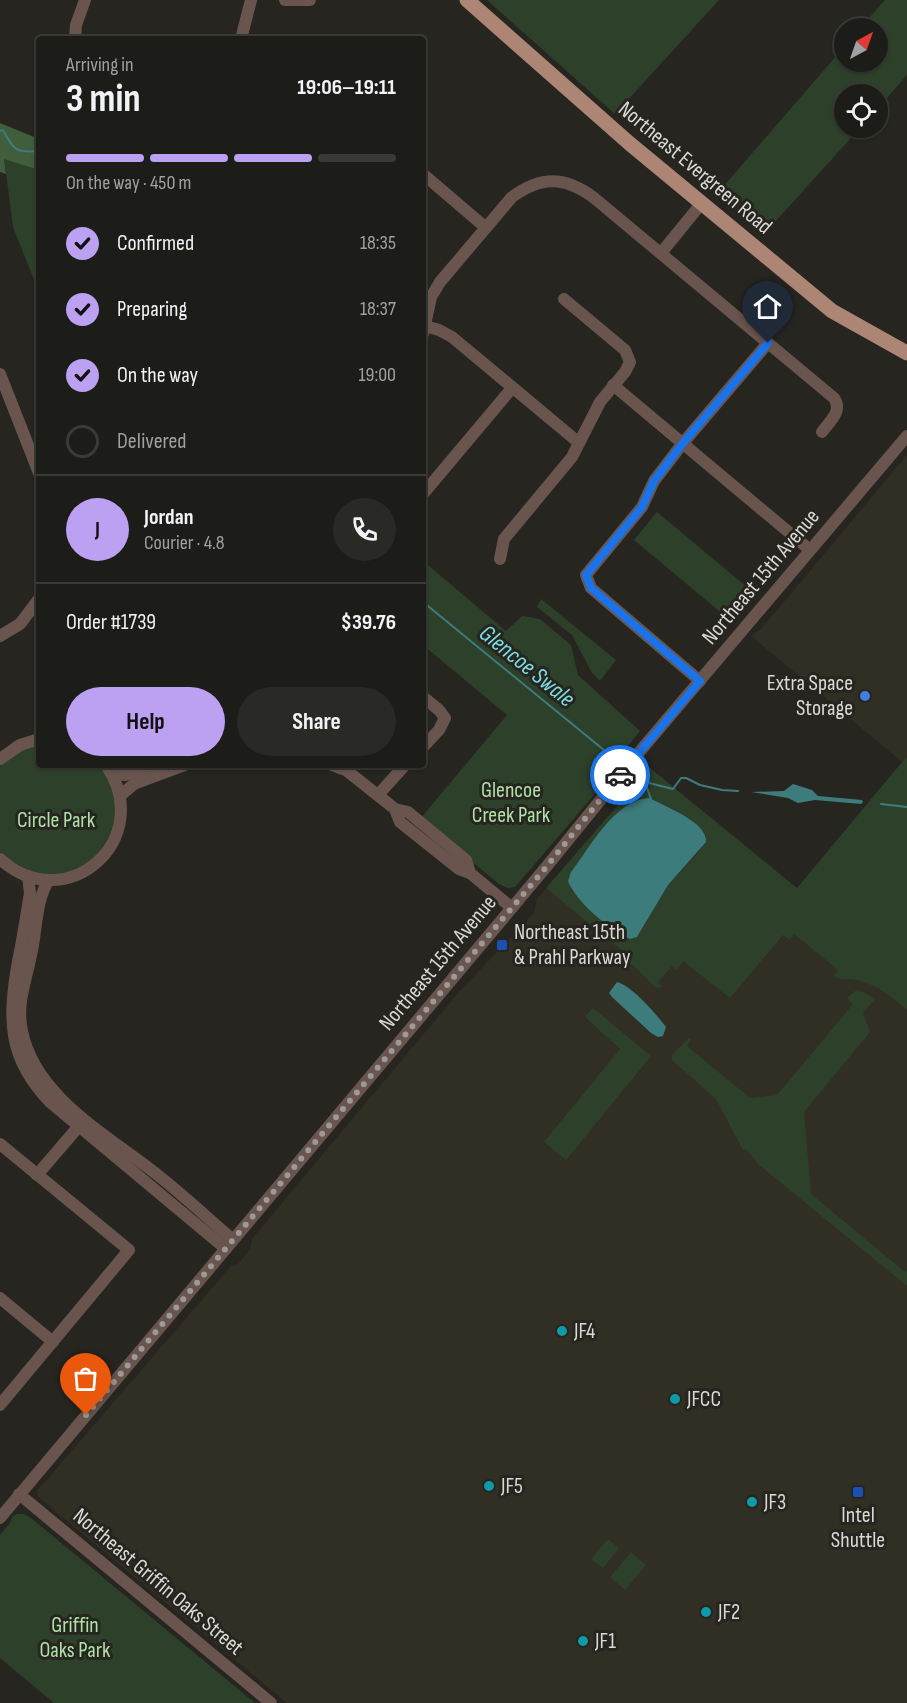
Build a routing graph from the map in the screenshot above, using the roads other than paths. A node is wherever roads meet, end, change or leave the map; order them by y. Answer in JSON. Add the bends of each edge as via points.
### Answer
{"nodes":[{"id":1,"x":85,"y":0,"type":"edge"},
{"id":2,"x":251,"y":0,"type":"edge"},
{"id":3,"x":285,"y":0,"type":"edge"},
{"id":4,"x":310,"y":0,"type":"edge"},
{"id":5,"x":466,"y":0,"type":"edge"},
{"id":6,"x":75,"y":36,"type":"edge"},
{"id":7,"x":242,"y":36,"type":"edge"},
{"id":8,"x":426,"y":177,"type":"edge"},
{"id":9,"x":701,"y":204,"type":"junction"},
{"id":10,"x":485,"y":227,"type":"junction"},
{"id":11,"x":661,"y":253,"type":"junction"},
{"id":12,"x":564,"y":299,"type":"dead end"},
{"id":13,"x":426,"y":321,"type":"edge"},
{"id":14,"x":426,"y":330,"type":"edge"},
{"id":15,"x":768,"y":343,"type":"junction"},
{"id":16,"x":907,"y":353,"type":"edge"},
{"id":17,"x":0,"y":374,"type":"edge"},
{"id":18,"x":613,"y":385,"type":"junction"},
{"id":19,"x":512,"y":388,"type":"junction"},
{"id":20,"x":822,"y":432,"type":"dead end"},
{"id":21,"x":907,"y":436,"type":"edge"},
{"id":22,"x":578,"y":442,"type":"junction"},
{"id":23,"x":683,"y":443,"type":"junction"},
{"id":24,"x":36,"y":465,"type":"edge"},
{"id":25,"x":426,"y":490,"type":"edge"},
{"id":26,"x":810,"y":550,"type":"junction"},
{"id":27,"x":500,"y":559,"type":"dead end"},
{"id":28,"x":36,"y":603,"type":"edge"},
{"id":29,"x":0,"y":636,"type":"edge"},
{"id":30,"x":700,"y":681,"type":"junction"},
{"id":31,"x":426,"y":699,"type":"edge"},
{"id":32,"x":36,"y":740,"type":"edge"},
{"id":33,"x":426,"y":744,"type":"edge"},
{"id":34,"x":1,"y":757,"type":"edge"},
{"id":35,"x":144,"y":768,"type":"edge"},
{"id":36,"x":177,"y":768,"type":"edge"},
{"id":37,"x":347,"y":768,"type":"edge"},
{"id":38,"x":402,"y":768,"type":"edge"},
{"id":39,"x":109,"y":769,"type":"edge"},
{"id":40,"x":378,"y":795,"type":"junction"},
{"id":41,"x":120,"y":796,"type":"junction"},
{"id":42,"x":0,"y":859,"type":"edge"},
{"id":43,"x":28,"y":876,"type":"junction"},
{"id":44,"x":49,"y":880,"type":"junction"},
{"id":45,"x":512,"y":908,"type":"junction"},
{"id":46,"x":0,"y":981,"type":"edge"},
{"id":47,"x":18,"y":986,"type":"junction"},
{"id":48,"x":79,"y":1126,"type":"junction"},
{"id":49,"x":0,"y":1144,"type":"edge"},
{"id":50,"x":37,"y":1175,"type":"junction"},
{"id":51,"x":229,"y":1245,"type":"junction"},
{"id":52,"x":0,"y":1298,"type":"edge"},
{"id":53,"x":53,"y":1342,"type":"junction"},
{"id":54,"x":0,"y":1405,"type":"edge"},
{"id":55,"x":19,"y":1494,"type":"junction"},
{"id":56,"x":0,"y":1518,"type":"edge"},
{"id":57,"x":271,"y":1703,"type":"edge"}],
"edges":[{"from":1,"to":6,"type":"street"},
{"from":2,"to":7,"type":"street"},
{"from":3,"to":4,"type":"street"},
{"from":5,"to":9,"type":"main road","name":"Northeast Evergreen Road"},
{"from":8,"to":10,"type":"street"},
{"from":9,"to":11,"type":"street"},
{"from":9,"to":16,"type":"main road","name":"Northeast Evergreen Road","via":[[832,310]]},
{"from":10,"to":11,"type":"street","via":[[526,186],[552,181],[577,187],[593,197]]},
{"from":10,"to":13,"type":"street","via":[[440,282],[431,297]]},
{"from":11,"to":15,"type":"street"},
{"from":12,"to":18,"type":"street","via":[[625,350],[630,362]]},
{"from":14,"to":19,"type":"street","via":[[439,330],[452,338]]},
{"from":15,"to":20,"type":"street","via":[[837,401],[835,416]]},
{"from":15,"to":23,"type":"street"},
{"from":17,"to":24,"type":"street"},
{"from":18,"to":22,"type":"street"},
{"from":18,"to":23,"type":"street"},
{"from":19,"to":22,"type":"street"},
{"from":19,"to":25,"type":"street"},
{"from":21,"to":26,"type":"street","name":"Northeast 15th Avenue"},
{"from":22,"to":27,"type":"street","via":[[572,457],[504,539]]},
{"from":23,"to":26,"type":"street"},
{"from":23,"to":30,"type":"street","via":[[654,481],[642,507],[587,571],[586,579],[591,588]]},
{"from":26,"to":30,"type":"street","name":"Northeast 15th Avenue"},
{"from":28,"to":29,"type":"street","via":[[20,624]]},
{"from":30,"to":45,"type":"street","name":"Northeast 15th Avenue"},
{"from":31,"to":33,"type":"street","via":[[445,718]]},
{"from":32,"to":34,"type":"street"},
{"from":35,"to":39,"type":"street","via":[[126,775]]},
{"from":36,"to":41,"type":"street","via":[[135,784]]},
{"from":37,"to":40,"type":"street"},
{"from":38,"to":40,"type":"street"},
{"from":39,"to":41,"type":"street"},
{"from":40,"to":45,"type":"street","via":[[395,809],[400,822]]},
{"from":41,"to":44,"type":"street","via":[[119,830],[102,858],[81,873]]},
{"from":42,"to":43,"type":"street"},
{"from":43,"to":44,"type":"street"},
{"from":43,"to":47,"type":"street","via":[[30,893]]},
{"from":44,"to":47,"type":"street","via":[[42,894],[31,957]]},
{"from":45,"to":51,"type":"street","name":"Northeast 15th Avenue"},
{"from":46,"to":47,"type":"street"},
{"from":47,"to":48,"type":"street","via":[[11,1008],[12,1030],[21,1058],[45,1097]]},
{"from":47,"to":51,"type":"street","via":[[25,1044],[51,1087],[111,1141],[154,1172]]},
{"from":48,"to":50,"type":"street"},
{"from":48,"to":51,"type":"street"},
{"from":49,"to":50,"type":"street"},
{"from":50,"to":53,"type":"street","via":[[129,1250]]},
{"from":51,"to":55,"type":"street","name":"Northeast 15th Avenue"},
{"from":52,"to":53,"type":"street"},
{"from":53,"to":54,"type":"street"},
{"from":55,"to":56,"type":"street","name":"Northeast 15th Avenue"},
{"from":55,"to":57,"type":"street","name":"Northeast Griffin Oaks Street"}]}
